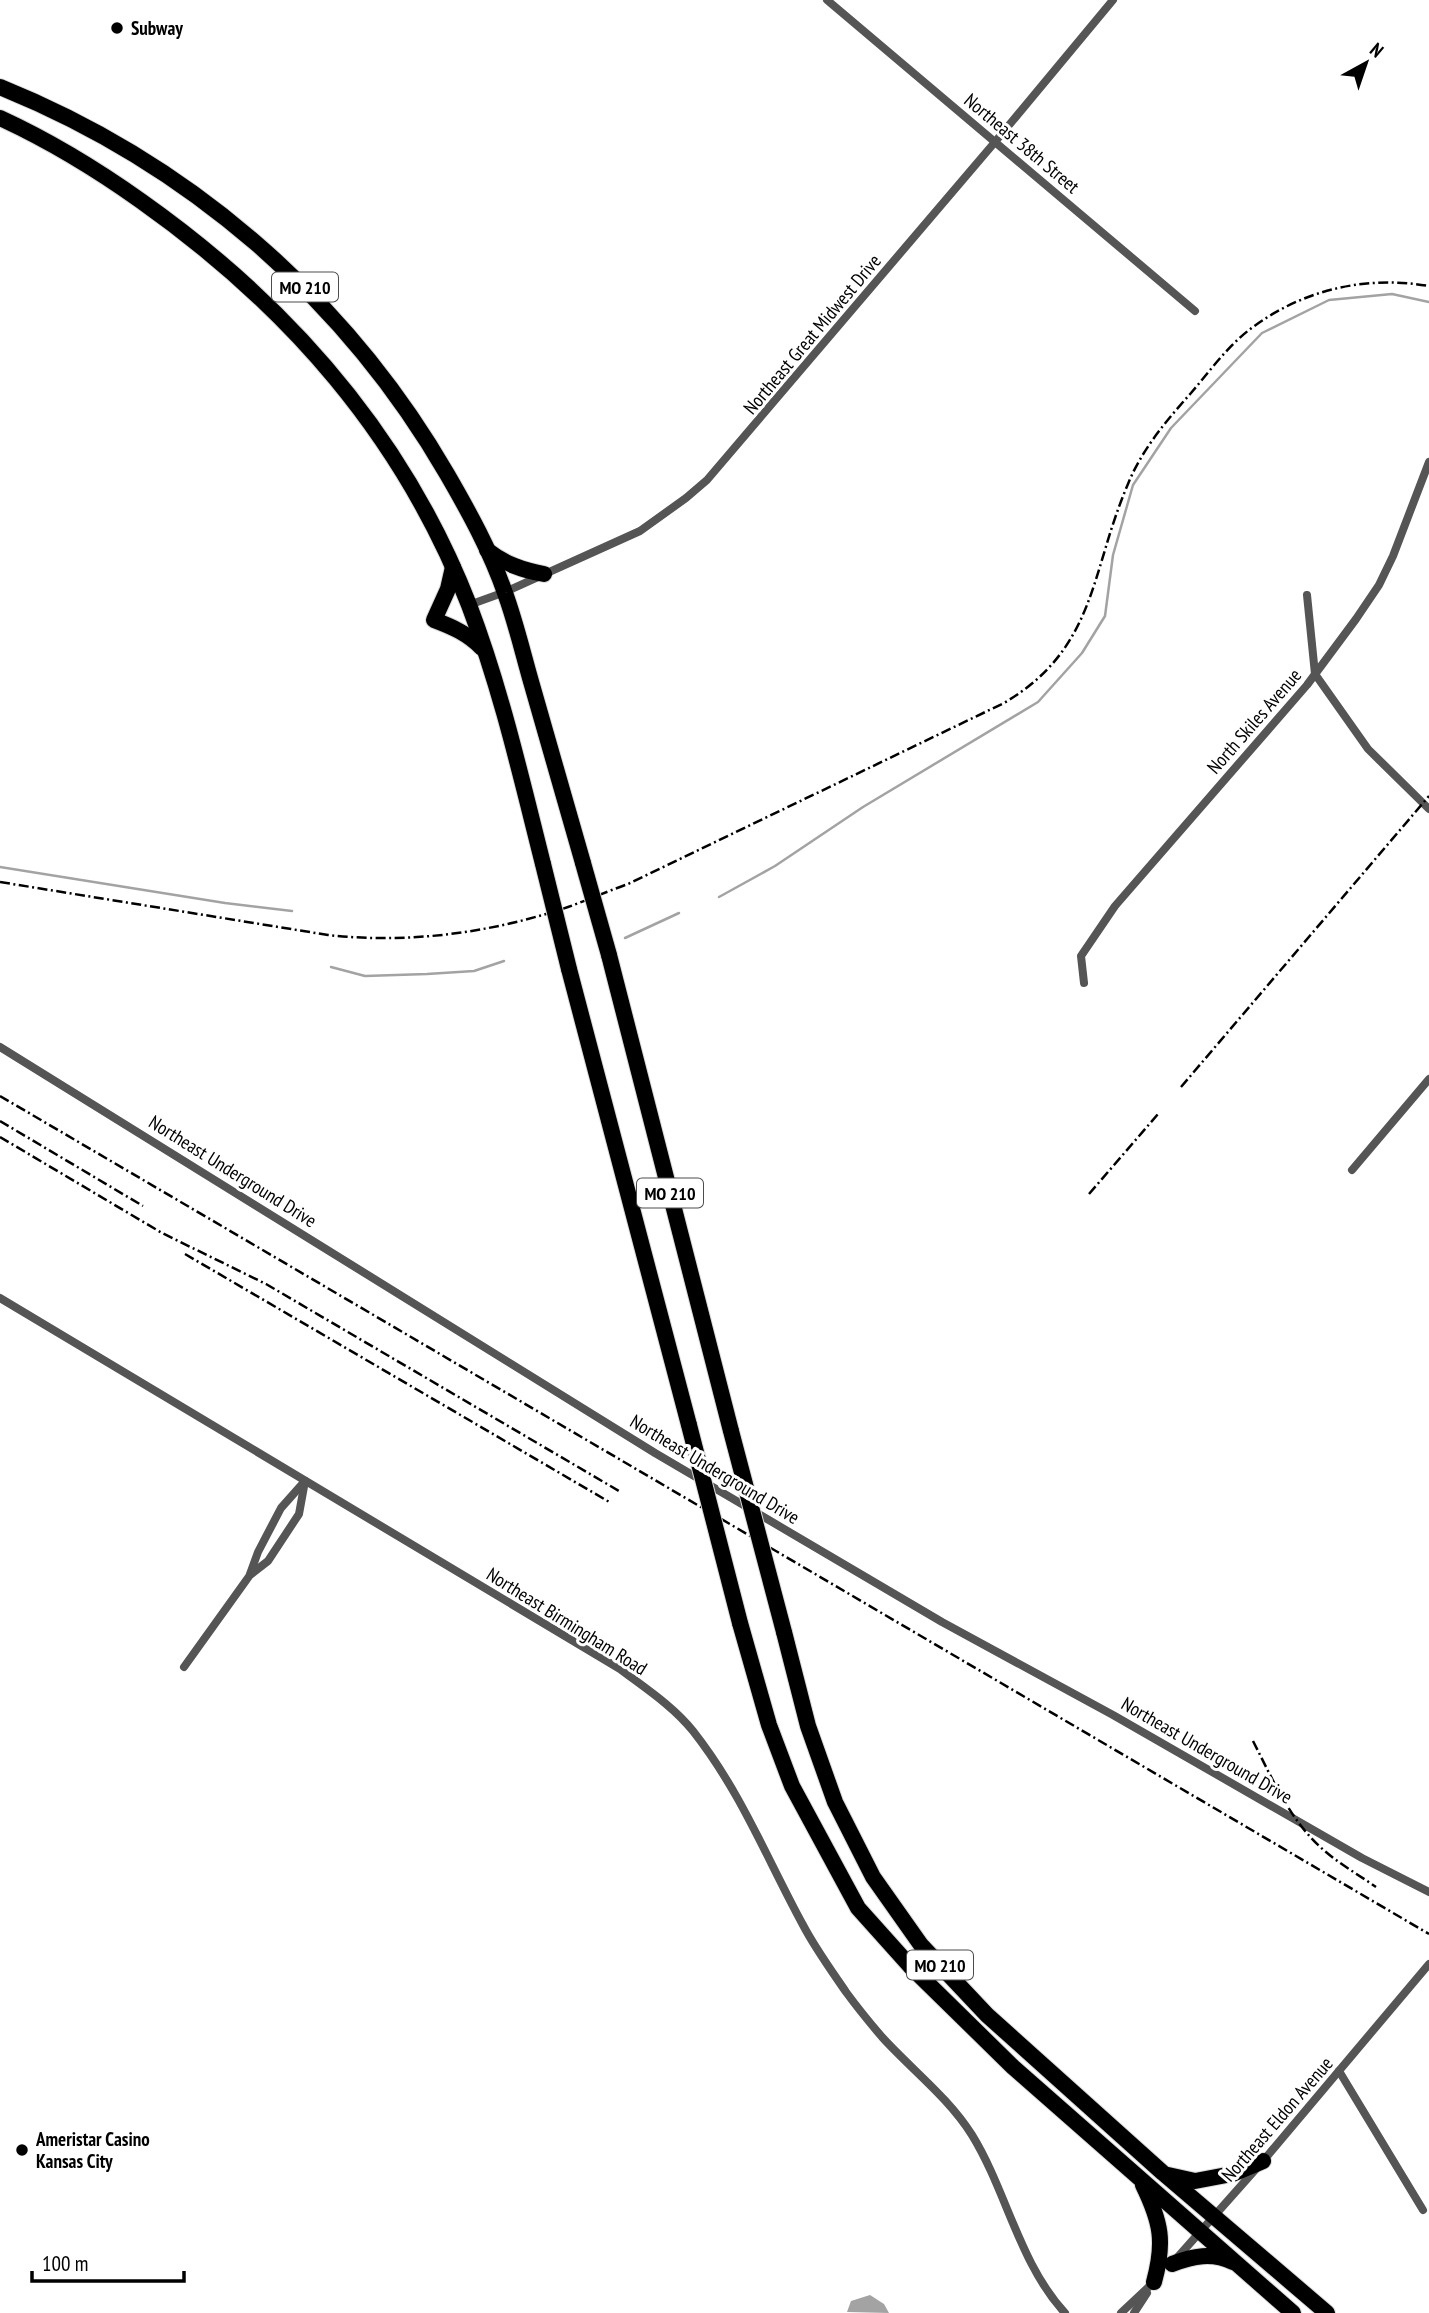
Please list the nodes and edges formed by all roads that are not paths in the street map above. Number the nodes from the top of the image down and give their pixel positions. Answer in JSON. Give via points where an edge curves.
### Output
{"nodes":[{"id":1,"x":827,"y":0,"type":"edge"},
{"id":2,"x":1113,"y":0,"type":"edge"},
{"id":3,"x":0,"y":86,"type":"edge"},
{"id":4,"x":0,"y":118,"type":"edge"},
{"id":5,"x":995,"y":142,"type":"junction"},
{"id":6,"x":1195,"y":311,"type":"dead end"},
{"id":7,"x":1429,"y":462,"type":"edge"},
{"id":8,"x":487,"y":550,"type":"junction"},
{"id":9,"x":453,"y":567,"type":"junction"},
{"id":10,"x":544,"y":575,"type":"junction"},
{"id":11,"x":505,"y":592,"type":"junction"},
{"id":12,"x":1307,"y":595,"type":"dead end"},
{"id":13,"x":469,"y":605,"type":"junction"},
{"id":14,"x":484,"y":649,"type":"junction"},
{"id":15,"x":1315,"y":674,"type":"junction"},
{"id":16,"x":1429,"y":809,"type":"edge"},
{"id":17,"x":1084,"y":983,"type":"dead end"},
{"id":18,"x":0,"y":1047,"type":"edge"},
{"id":19,"x":1429,"y":1079,"type":"edge"},
{"id":20,"x":1352,"y":1170,"type":"dead end"},
{"id":21,"x":0,"y":1298,"type":"edge"},
{"id":22,"x":305,"y":1481,"type":"junction"},
{"id":23,"x":250,"y":1575,"type":"junction"},
{"id":24,"x":184,"y":1667,"type":"dead end"},
{"id":25,"x":1429,"y":1892,"type":"edge"},
{"id":26,"x":1429,"y":1964,"type":"edge"},
{"id":27,"x":1420,"y":1974,"type":"junction"},
{"id":28,"x":1429,"y":1978,"type":"edge"},
{"id":29,"x":1339,"y":2071,"type":"junction"},
{"id":30,"x":1263,"y":2161,"type":"junction"},
{"id":31,"x":1163,"y":2174,"type":"junction"},
{"id":32,"x":1139,"y":2176,"type":"junction"},
{"id":33,"x":1423,"y":2210,"type":"dead end"},
{"id":34,"x":1213,"y":2217,"type":"junction"},
{"id":35,"x":1201,"y":2231,"type":"junction"},
{"id":36,"x":1172,"y":2264,"type":"junction"},
{"id":37,"x":1241,"y":2265,"type":"junction"},
{"id":38,"x":1154,"y":2281,"type":"junction"},
{"id":39,"x":1065,"y":2313,"type":"edge"},
{"id":40,"x":1121,"y":2313,"type":"edge"},
{"id":41,"x":1134,"y":2313,"type":"edge"},
{"id":42,"x":1293,"y":2313,"type":"edge"},
{"id":43,"x":1327,"y":2313,"type":"edge"}],
"edges":[{"from":1,"to":5,"type":"street","name":"Northeast 38th Street"},
{"from":2,"to":5,"type":"street","name":"Northeast Great Midwest Drive"},
{"from":3,"to":8,"type":"highway","number":"MO 210","via":[[65,115],[162,170],[293,275],[401,401],[460,496]]},
{"from":4,"to":9,"type":"highway","number":"MO 210","via":[[110,179],[214,255],[270,305],[333,374],[377,432],[411,484]]},
{"from":5,"to":6,"type":"street","name":"Northeast 38th Street"},
{"from":5,"to":10,"type":"street","name":"Northeast Great Midwest Drive","via":[[706,480],[640,531]]},
{"from":7,"to":15,"type":"street","name":"North Skiles Avenue","via":[[1380,585]]},
{"from":8,"to":10,"type":"highway","via":[[521,570]]},
{"from":8,"to":11,"type":"highway","number":"MO 210"},
{"from":9,"to":13,"type":"highway","number":"MO 210"},
{"from":9,"to":14,"type":"highway","via":[[446,597],[434,620],[473,638]]},
{"from":10,"to":11,"type":"street","name":"Northeast Great Midwest Drive"},
{"from":11,"to":13,"type":"street","name":"Northeast Great Midwest Drive"},
{"from":11,"to":31,"type":"highway","number":"MO 210","bridge":true,"via":[[609,955],[808,1726],[835,1802],[873,1877],[921,1945],[988,2015]]},
{"from":12,"to":15,"type":"street"},
{"from":13,"to":14,"type":"highway","number":"MO 210"},
{"from":14,"to":32,"type":"highway","number":"MO 210","bridge":true,"via":[[740,1623],[792,1786],[858,1908],[1013,2067]]},
{"from":15,"to":16,"type":"street","via":[[1368,749]]},
{"from":15,"to":17,"type":"street","name":"North Skiles Avenue","via":[[1115,906],[1081,956]]},
{"from":18,"to":25,"type":"street","name":"Northeast Underground Drive","via":[[680,1467],[942,1622]]},
{"from":19,"to":20,"type":"street"},
{"from":21,"to":22,"type":"street","name":"Northeast Birmingham Road"},
{"from":22,"to":23,"type":"street","via":[[281,1508]]},
{"from":22,"to":23,"type":"street","via":[[299,1514],[268,1561]]},
{"from":22,"to":39,"type":"street","name":"Northeast Birmingham Road","via":[[620,1669],[691,1729],[742,1802],[804,1926],[847,1994],[970,2132],[990,2166],[1028,2259]]},
{"from":23,"to":24,"type":"street"},
{"from":26,"to":27,"type":"street","name":"Northeast Eldon Avenue"},
{"from":27,"to":28,"type":"street"},
{"from":27,"to":29,"type":"street","name":"Northeast Eldon Avenue"},
{"from":29,"to":30,"type":"street","name":"Northeast Eldon Avenue"},
{"from":29,"to":33,"type":"street"},
{"from":30,"to":31,"type":"highway","via":[[1232,2174],[1195,2181]]},
{"from":30,"to":34,"type":"street","name":"Northeast Eldon Avenue"},
{"from":31,"to":34,"type":"highway","number":"MO 210"},
{"from":32,"to":35,"type":"highway","number":"MO 210"},
{"from":32,"to":38,"type":"highway","via":[[1156,2212],[1161,2248]]},
{"from":34,"to":35,"type":"street","name":"Northeast Eldon Avenue"},
{"from":34,"to":43,"type":"highway","number":"MO 210"},
{"from":35,"to":36,"type":"street","name":"Northeast Eldon Avenue"},
{"from":35,"to":37,"type":"highway","number":"MO 210"},
{"from":36,"to":37,"type":"highway","via":[[1213,2256]]},
{"from":36,"to":38,"type":"street","name":"Northeast Eldon Avenue"},
{"from":37,"to":42,"type":"highway","number":"MO 210"},
{"from":38,"to":40,"type":"street","name":"Northeast Eldon Avenue"},
{"from":38,"to":41,"type":"street","name":"Northeast Eldon Avenue"}]}
